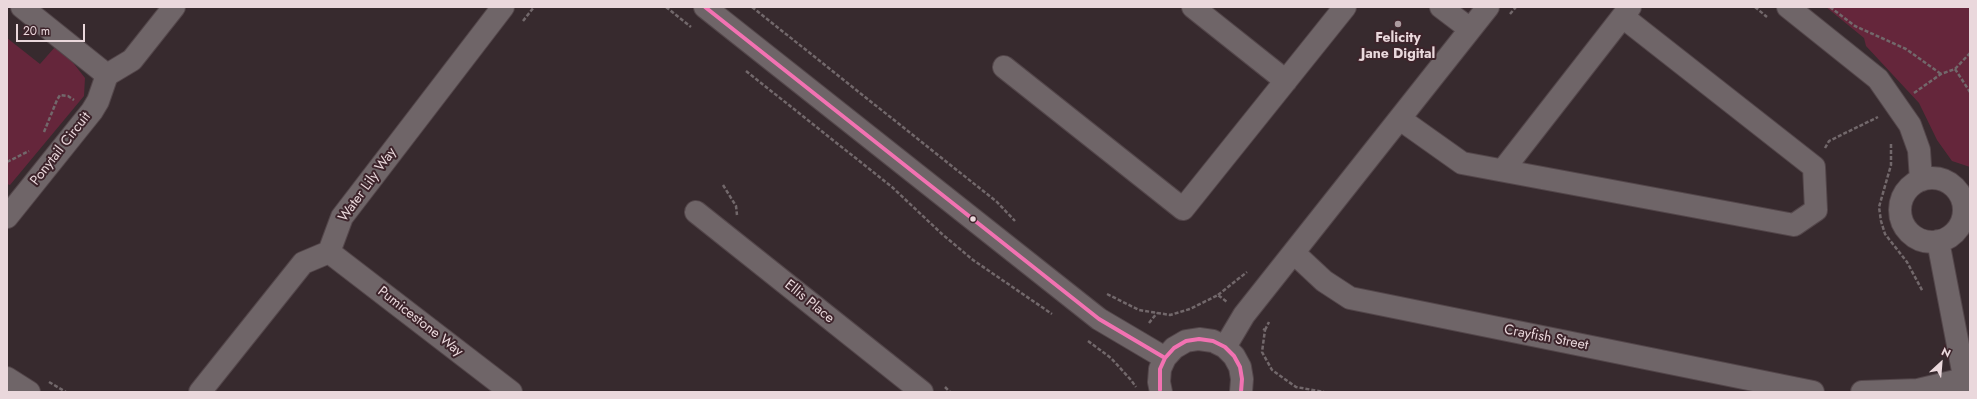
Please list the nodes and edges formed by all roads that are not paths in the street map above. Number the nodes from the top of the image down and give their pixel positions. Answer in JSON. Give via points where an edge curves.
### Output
{"nodes":[{"id":1,"x":22,"y":7,"type":"edge"},
{"id":2,"x":174,"y":7,"type":"edge"},
{"id":3,"x":503,"y":7,"type":"edge"},
{"id":4,"x":705,"y":7,"type":"edge"},
{"id":5,"x":714,"y":7,"type":"edge"},
{"id":6,"x":1193,"y":7,"type":"edge"},
{"id":7,"x":1345,"y":7,"type":"edge"},
{"id":8,"x":1441,"y":7,"type":"edge"},
{"id":9,"x":1488,"y":7,"type":"edge"},
{"id":10,"x":1626,"y":12,"type":"edge"},
{"id":11,"x":1781,"y":14,"type":"edge"},
{"id":12,"x":1470,"y":29,"type":"junction"},
{"id":13,"x":737,"y":32,"type":"junction"},
{"id":14,"x":1004,"y":67,"type":"dead end"},
{"id":15,"x":107,"y":76,"type":"junction"},
{"id":16,"x":1286,"y":81,"type":"junction"},
{"id":17,"x":1400,"y":119,"type":"junction"},
{"id":18,"x":1503,"y":170,"type":"junction"},
{"id":19,"x":1922,"y":180,"type":"junction"},
{"id":20,"x":1966,"y":204,"type":"edge"},
{"id":21,"x":696,"y":212,"type":"dead end"},
{"id":22,"x":7,"y":217,"type":"edge"},
{"id":23,"x":1938,"y":241,"type":"junction"},
{"id":24,"x":329,"y":252,"type":"junction"},
{"id":25,"x":1294,"y":253,"type":"junction"},
{"id":26,"x":1225,"y":347,"type":"junction"},
{"id":27,"x":1165,"y":358,"type":"junction"},
{"id":28,"x":7,"y":378,"type":"edge"},
{"id":29,"x":1966,"y":385,"type":"edge"},
{"id":30,"x":29,"y":392,"type":"edge"},
{"id":31,"x":200,"y":392,"type":"edge"},
{"id":32,"x":511,"y":392,"type":"edge"},
{"id":33,"x":922,"y":392,"type":"edge"},
{"id":34,"x":1161,"y":392,"type":"edge"},
{"id":35,"x":1241,"y":392,"type":"edge"},
{"id":36,"x":1813,"y":392,"type":"edge"},
{"id":37,"x":1862,"y":392,"type":"edge"}],
"edges":[{"from":1,"to":15,"type":"street"},
{"from":2,"to":15,"type":"street","via":[[132,60]]},
{"from":3,"to":24,"type":"street","name":"Water Lily Way","via":[[342,217]]},
{"from":4,"to":13,"type":"street"},
{"from":5,"to":13,"type":"street"},
{"from":6,"to":16,"type":"street"},
{"from":7,"to":16,"type":"street"},
{"from":8,"to":12,"type":"street"},
{"from":9,"to":12,"type":"street"},
{"from":10,"to":18,"type":"street"},
{"from":10,"to":18,"type":"street","via":[[1814,167],[1816,210],[1794,225]]},
{"from":11,"to":19,"type":"street","via":[[1878,79],[1910,125],[1919,150]]},
{"from":12,"to":17,"type":"street"},
{"from":13,"to":27,"type":"street","via":[[1098,319]]},
{"from":14,"to":16,"type":"street","via":[[1183,209]]},
{"from":15,"to":22,"type":"street","name":"Ponytail Circuit","via":[[92,110]]},
{"from":17,"to":18,"type":"street","via":[[1462,163]]},
{"from":17,"to":25,"type":"street"},
{"from":19,"to":20,"type":"street","via":[[1931,178],[1948,182]]},
{"from":19,"to":23,"type":"street","via":[[1912,184],[1900,202],[1902,223],[1908,232],[1917,238]]},
{"from":20,"to":23,"type":"street","via":[[1958,228],[1948,238]]},
{"from":21,"to":33,"type":"street","name":"Ellis Place"},
{"from":23,"to":29,"type":"street"},
{"from":24,"to":31,"type":"street","via":[[303,263]]},
{"from":24,"to":32,"type":"street","name":"Pumicestone Way"},
{"from":25,"to":26,"type":"street","via":[[1244,315]]},
{"from":25,"to":36,"type":"street","name":"Crayfish Street","via":[[1324,281],[1350,298]]},
{"from":26,"to":27,"type":"street","via":[[1213,341],[1186,341],[1174,348]]},
{"from":26,"to":35,"type":"street","via":[[1240,367]]},
{"from":27,"to":34,"type":"street","via":[[1159,376]]},
{"from":28,"to":30,"type":"street"},
{"from":29,"to":37,"type":"street"}]}
